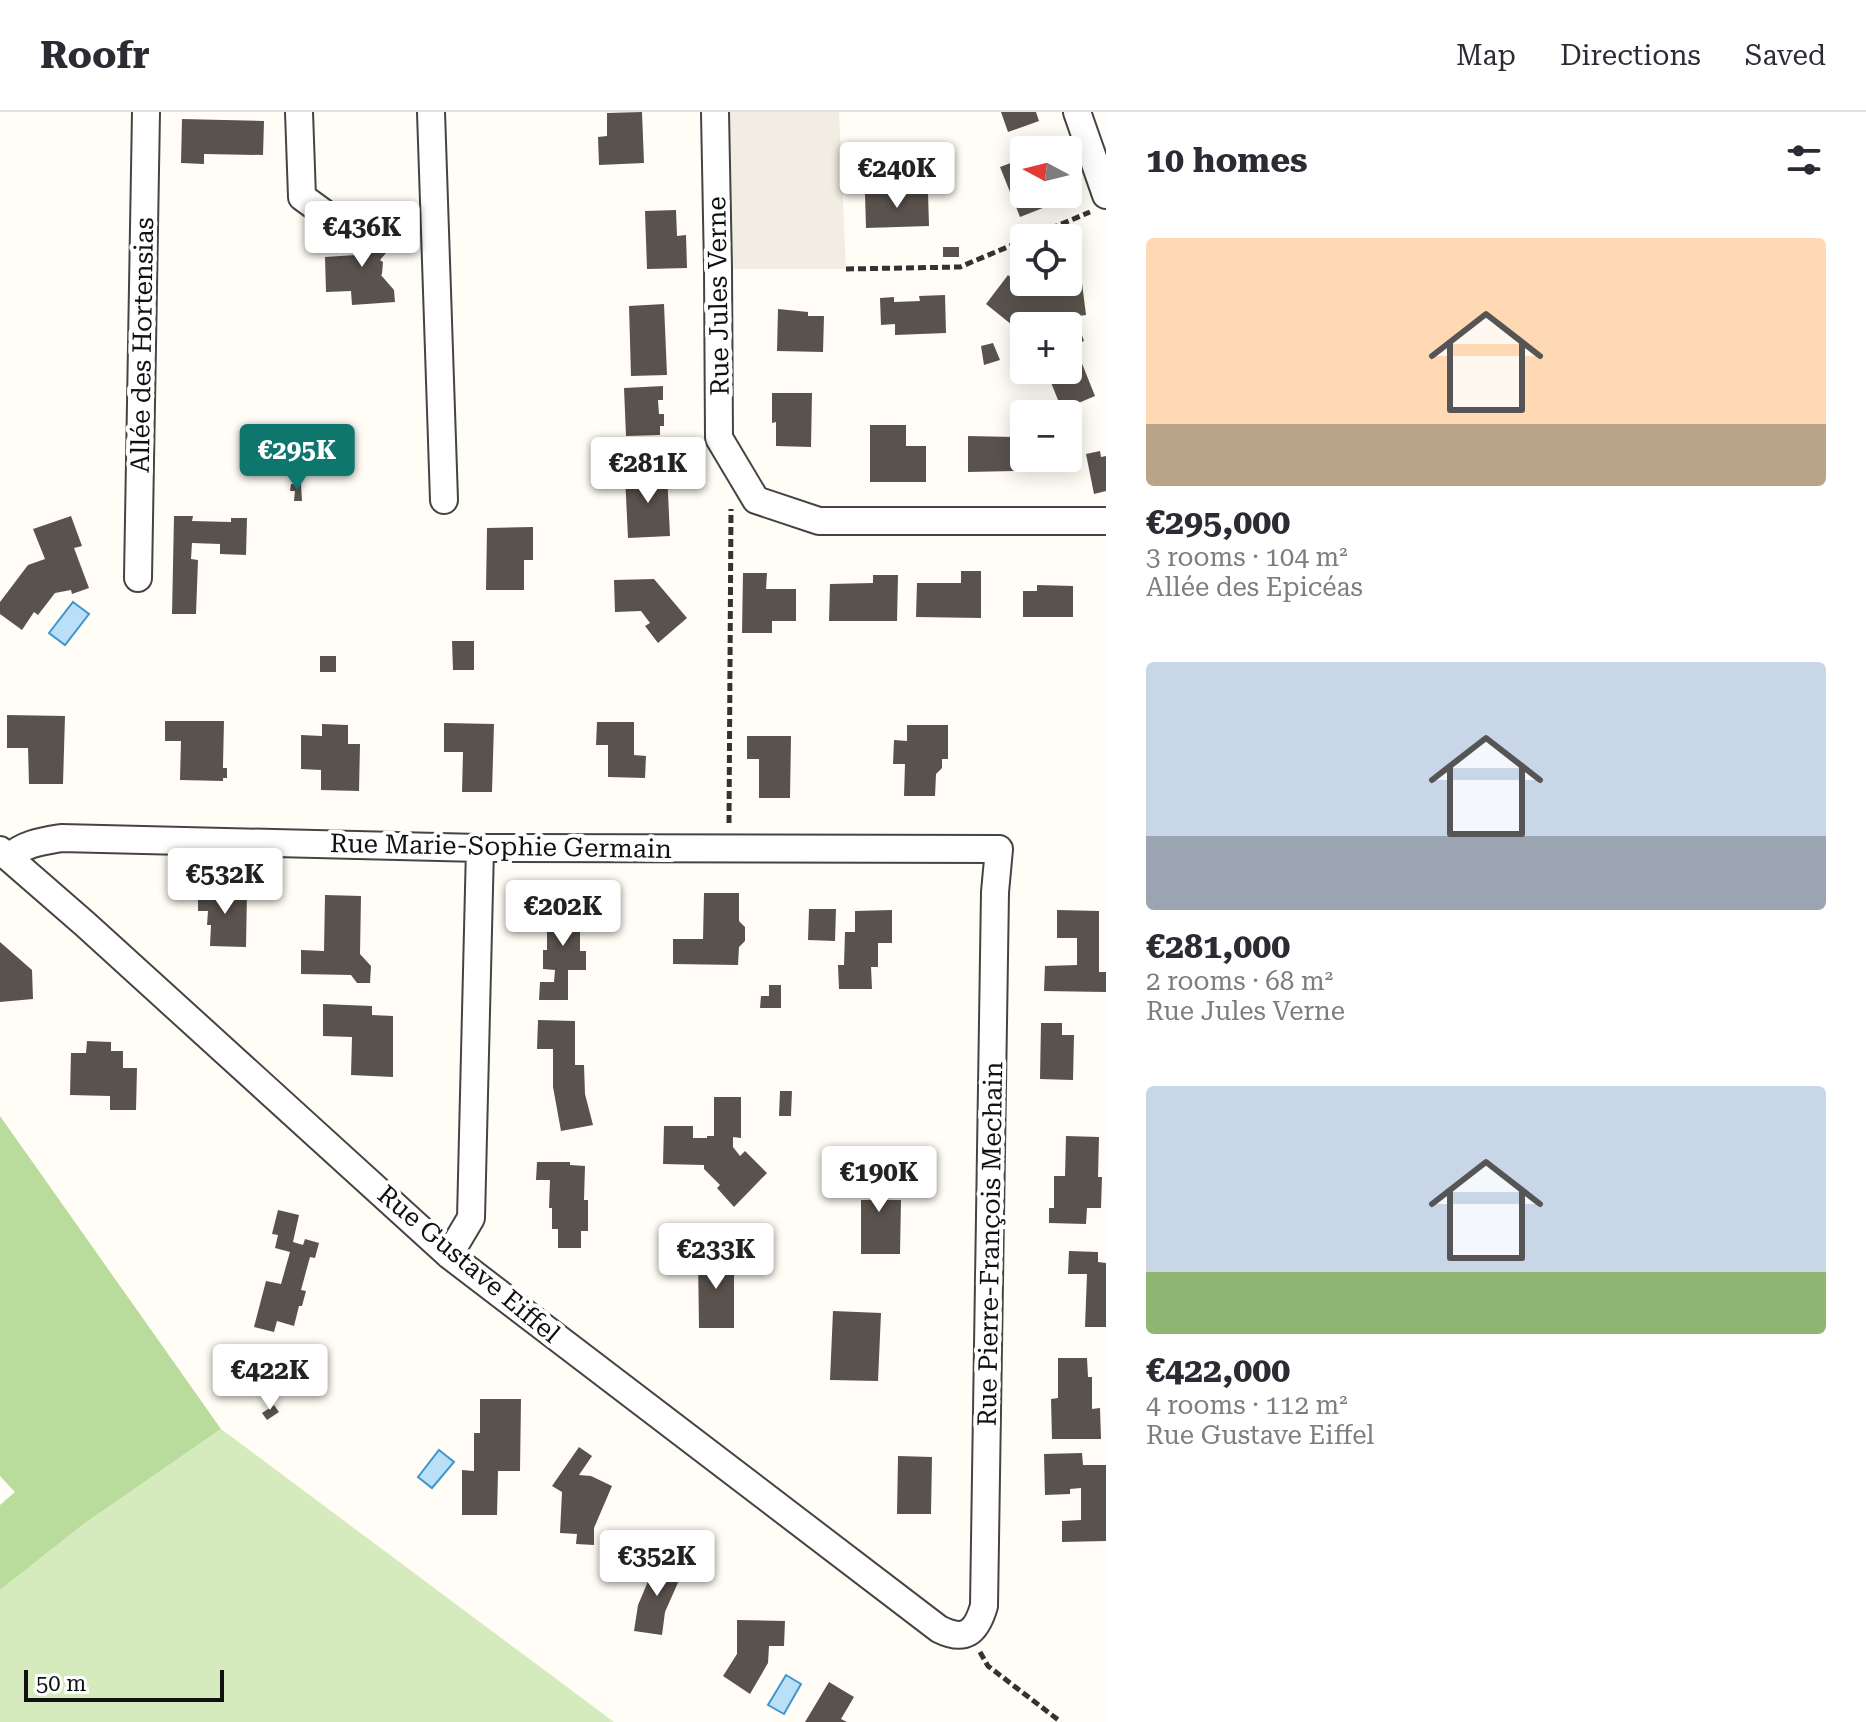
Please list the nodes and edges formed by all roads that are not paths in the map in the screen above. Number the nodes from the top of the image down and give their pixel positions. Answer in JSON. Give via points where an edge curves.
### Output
{"nodes":[{"id":1,"x":146,"y":112,"type":"edge"},
{"id":2,"x":299,"y":112,"type":"edge"},
{"id":3,"x":431,"y":112,"type":"edge"},
{"id":4,"x":715,"y":112,"type":"edge"},
{"id":5,"x":1077,"y":112,"type":"edge"},
{"id":6,"x":1100,"y":203,"type":"edge"},
{"id":7,"x":324,"y":213,"type":"dead end"},
{"id":8,"x":444,"y":500,"type":"dead end"},
{"id":9,"x":1106,"y":521,"type":"edge"},
{"id":10,"x":138,"y":578,"type":"dead end"},
{"id":11,"x":480,"y":848,"type":"junction"},
{"id":12,"x":999,"y":849,"type":"joint"},
{"id":13,"x":5,"y":854,"type":"edge"},
{"id":14,"x":449,"y":1255,"type":"junction"},
{"id":15,"x":968,"y":1634,"type":"joint"}],
"edges":[{"from":1,"to":10,"type":"street","name":"Allée des Hortensias"},
{"from":2,"to":7,"type":"street","via":[[302,197]]},
{"from":3,"to":8,"type":"street"},
{"from":4,"to":9,"type":"street","name":"Rue Jules Verne","via":[[719,438],[756,500],[819,521]]},
{"from":5,"to":6,"type":"street"},
{"from":11,"to":12,"type":"street","name":"Rue Marie-Sophie Germain"},
{"from":11,"to":13,"type":"street","name":"Rue Marie-Sophie Germain","via":[[61,838]]},
{"from":11,"to":14,"type":"street","via":[[471,1218]]},
{"from":12,"to":15,"type":"street","name":"Rue Pierre-François Mechain","via":[[984,1606]]},
{"from":13,"to":14,"type":"street","name":"Rue Gustave Eiffel"},
{"from":14,"to":15,"type":"street","name":"Rue Gustave Eiffel","via":[[922,1617],[949,1634]]}]}
